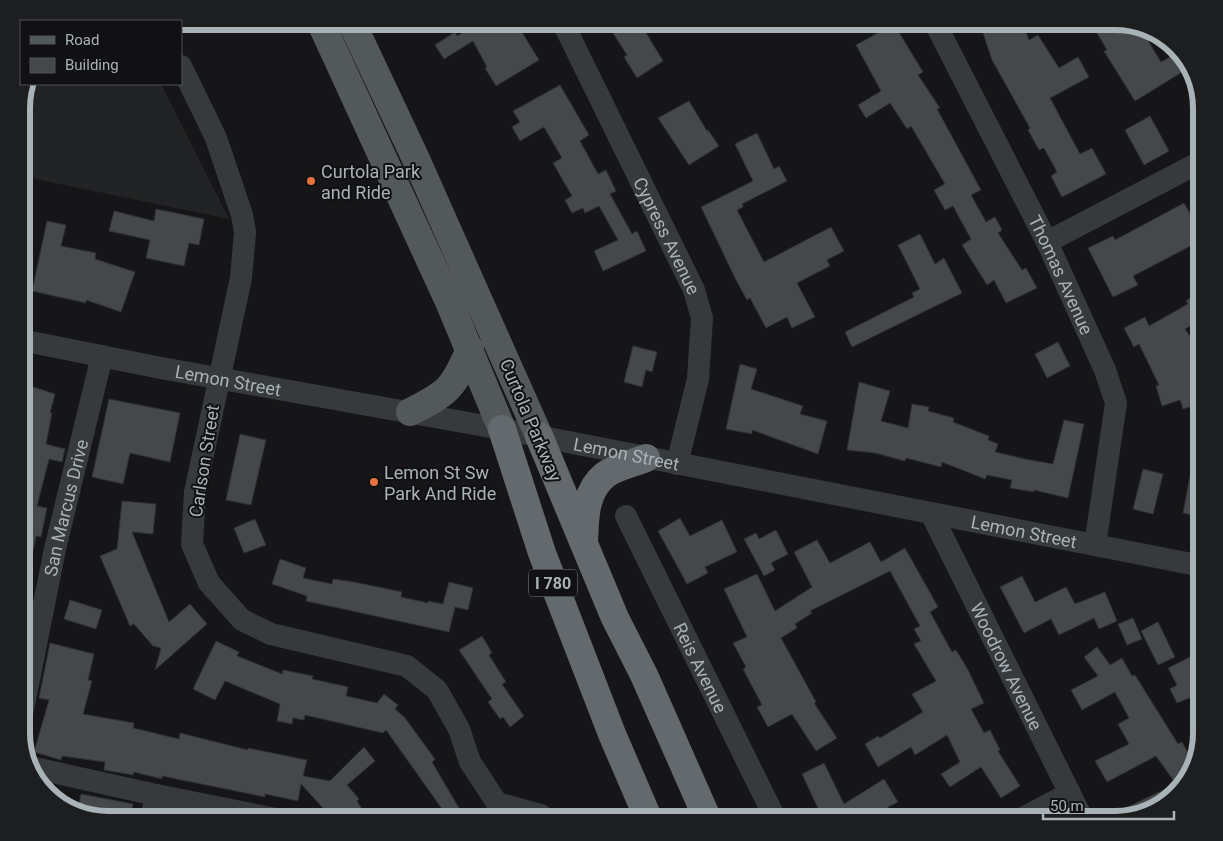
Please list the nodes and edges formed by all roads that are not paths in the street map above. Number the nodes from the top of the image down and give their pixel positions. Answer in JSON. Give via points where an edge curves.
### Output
{"nodes":[{"id":1,"x":324,"y":30,"type":"edge"},
{"id":2,"x":355,"y":30,"type":"edge"},
{"id":3,"x":566,"y":30,"type":"edge"},
{"id":4,"x":939,"y":30,"type":"edge"},
{"id":5,"x":182,"y":68,"type":"edge"},
{"id":6,"x":1193,"y":166,"type":"edge"},
{"id":7,"x":1047,"y":242,"type":"junction"},
{"id":8,"x":30,"y":342,"type":"edge"},
{"id":9,"x":470,"y":349,"type":"junction"},
{"id":10,"x":102,"y":356,"type":"junction"},
{"id":11,"x":218,"y":378,"type":"junction"},
{"id":12,"x":410,"y":412,"type":"junction"},
{"id":13,"x":502,"y":429,"type":"junction"},
{"id":14,"x":539,"y":436,"type":"junction"},
{"id":15,"x":646,"y":458,"type":"junction"},
{"id":16,"x":677,"y":464,"type":"junction"},
{"id":17,"x":931,"y":513,"type":"junction"},
{"id":18,"x":626,"y":516,"type":"dead end"},
{"id":19,"x":584,"y":545,"type":"junction"},
{"id":20,"x":1096,"y":546,"type":"junction"},
{"id":21,"x":1193,"y":564,"type":"edge"},
{"id":22,"x":30,"y":675,"type":"edge"},
{"id":23,"x":612,"y":734,"type":"junction"},
{"id":24,"x":675,"y":746,"type":"junction"},
{"id":25,"x":39,"y":769,"type":"edge"},
{"id":26,"x":1070,"y":793,"type":"junction"},
{"id":27,"x":156,"y":795,"type":"junction"},
{"id":28,"x":153,"y":811,"type":"edge"},
{"id":29,"x":237,"y":811,"type":"edge"},
{"id":30,"x":526,"y":811,"type":"edge"},
{"id":31,"x":627,"y":811,"type":"edge"},
{"id":32,"x":645,"y":811,"type":"edge"},
{"id":33,"x":704,"y":811,"type":"edge"},
{"id":34,"x":722,"y":811,"type":"edge"},
{"id":35,"x":772,"y":811,"type":"edge"},
{"id":36,"x":1036,"y":811,"type":"edge"},
{"id":37,"x":1079,"y":811,"type":"edge"}],
"edges":[{"from":1,"to":9,"type":"main road","name":"Curtola Parkway"},
{"from":2,"to":14,"type":"main road","name":"Curtola Parkway"},
{"from":3,"to":16,"type":"street","name":"Cypress Avenue","via":[[694,290],[702,318],[698,379]]},
{"from":4,"to":7,"type":"street","name":"Thomas Avenue"},
{"from":5,"to":11,"type":"street","name":"Carlson Street","via":[[208,119],[242,215],[245,249],[241,278]]},
{"from":6,"to":7,"type":"street"},
{"from":7,"to":20,"type":"street","name":"Thomas Avenue","via":[[1105,370],[1116,403]]},
{"from":8,"to":10,"type":"street","name":"Lemon Street"},
{"from":9,"to":12,"type":"main road","via":[[457,380],[441,397]]},
{"from":9,"to":13,"type":"main road","name":"Curtola Parkway"},
{"from":10,"to":11,"type":"street","name":"Lemon Street"},
{"from":10,"to":22,"type":"street","name":"San Marcus Drive"},
{"from":11,"to":12,"type":"street","name":"Lemon Street"},
{"from":11,"to":30,"type":"street","name":"Carlson Street","via":[[195,492],[192,544],[209,583],[242,620],[270,634],[407,666],[437,690],[459,729],[470,762],[497,803]]},
{"from":12,"to":13,"type":"street","name":"Lemon Street"},
{"from":13,"to":14,"type":"street","name":"Lemon Street"},
{"from":13,"to":23,"type":"highway","name":"Curtola Parkway","number":"I 780","via":[[542,553]]},
{"from":14,"to":15,"type":"street","name":"Lemon Street"},
{"from":14,"to":19,"type":"highway","name":"Curtola Parkway","number":"I 780"},
{"from":15,"to":16,"type":"street","name":"Lemon Street"},
{"from":15,"to":19,"type":"highway","via":[[606,474],[590,493]]},
{"from":16,"to":17,"type":"street","name":"Lemon Street"},
{"from":17,"to":20,"type":"street","name":"Lemon Street"},
{"from":17,"to":26,"type":"street","name":"Woodrow Avenue"},
{"from":18,"to":35,"type":"street","name":"Reis Avenue"},
{"from":19,"to":24,"type":"highway","name":"Curtola Parkway","number":"I 780"},
{"from":20,"to":21,"type":"street","name":"Lemon Street"},
{"from":23,"to":31,"type":"highway","via":[[618,787]]},
{"from":23,"to":32,"type":"highway","name":"Curtola Parkway","number":"I 780"},
{"from":24,"to":33,"type":"highway","name":"Curtola Parkway","number":"I 780"},
{"from":24,"to":34,"type":"highway"},
{"from":25,"to":27,"type":"street"},
{"from":26,"to":36,"type":"street"},
{"from":26,"to":37,"type":"street","name":"Woodrow Avenue"},
{"from":27,"to":28,"type":"street"},
{"from":27,"to":29,"type":"street"}]}
